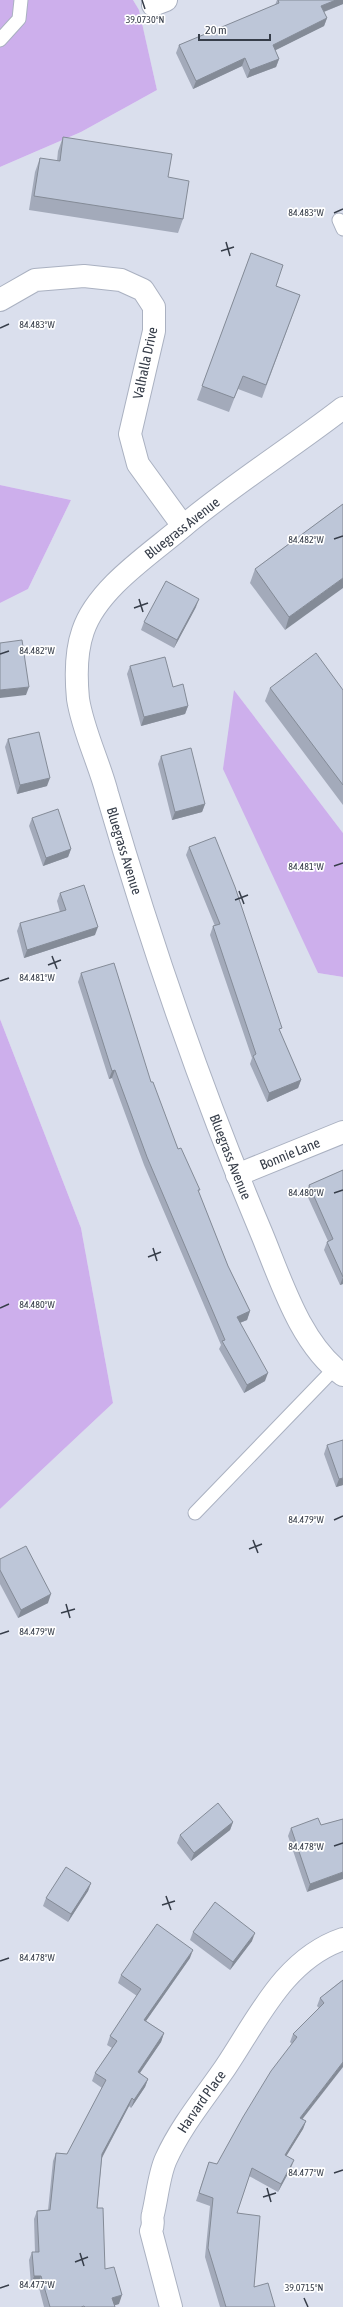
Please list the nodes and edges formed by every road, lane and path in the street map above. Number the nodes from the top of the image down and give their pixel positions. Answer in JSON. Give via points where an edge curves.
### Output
{"nodes":[{"id":1,"x":21,"y":0,"type":"edge"},
{"id":2,"x":0,"y":40,"type":"edge"},
{"id":3,"x":0,"y":300,"type":"edge"},
{"id":4,"x":343,"y":408,"type":"edge"},
{"id":5,"x":183,"y":526,"type":"junction"},
{"id":6,"x":343,"y":1132,"type":"edge"},
{"id":7,"x":237,"y":1175,"type":"junction"},
{"id":8,"x":339,"y":1372,"type":"edge"},
{"id":9,"x":195,"y":1514,"type":"dead end"},
{"id":10,"x":343,"y":1939,"type":"edge"},
{"id":11,"x":171,"y":2307,"type":"edge"}],
"edges":[{"from":1,"to":2,"type":"lane","via":[[19,19]]},
{"from":3,"to":5,"type":"street","name":"Valhalla Drive","via":[[35,280],[84,276],[121,280],[143,290],[154,307],[154,331],[130,434],[138,464]]},
{"from":4,"to":5,"type":"street","name":"Bluegrass Avenue"},
{"from":5,"to":7,"type":"street","name":"Bluegrass Avenue","via":[[121,577],[89,618],[78,651],[78,699],[152,935],[213,1116]]},
{"from":6,"to":7,"type":"street","name":"Bonnie Lane"},
{"from":7,"to":8,"type":"street","name":"Bluegrass Avenue","via":[[288,1297],[313,1346]]},
{"from":8,"to":9,"type":"lane"},
{"from":10,"to":11,"type":"street","name":"Harvard Place","via":[[313,1954],[295,1968],[276,1989],[166,2159],[156,2193],[151,2231]]}]}
